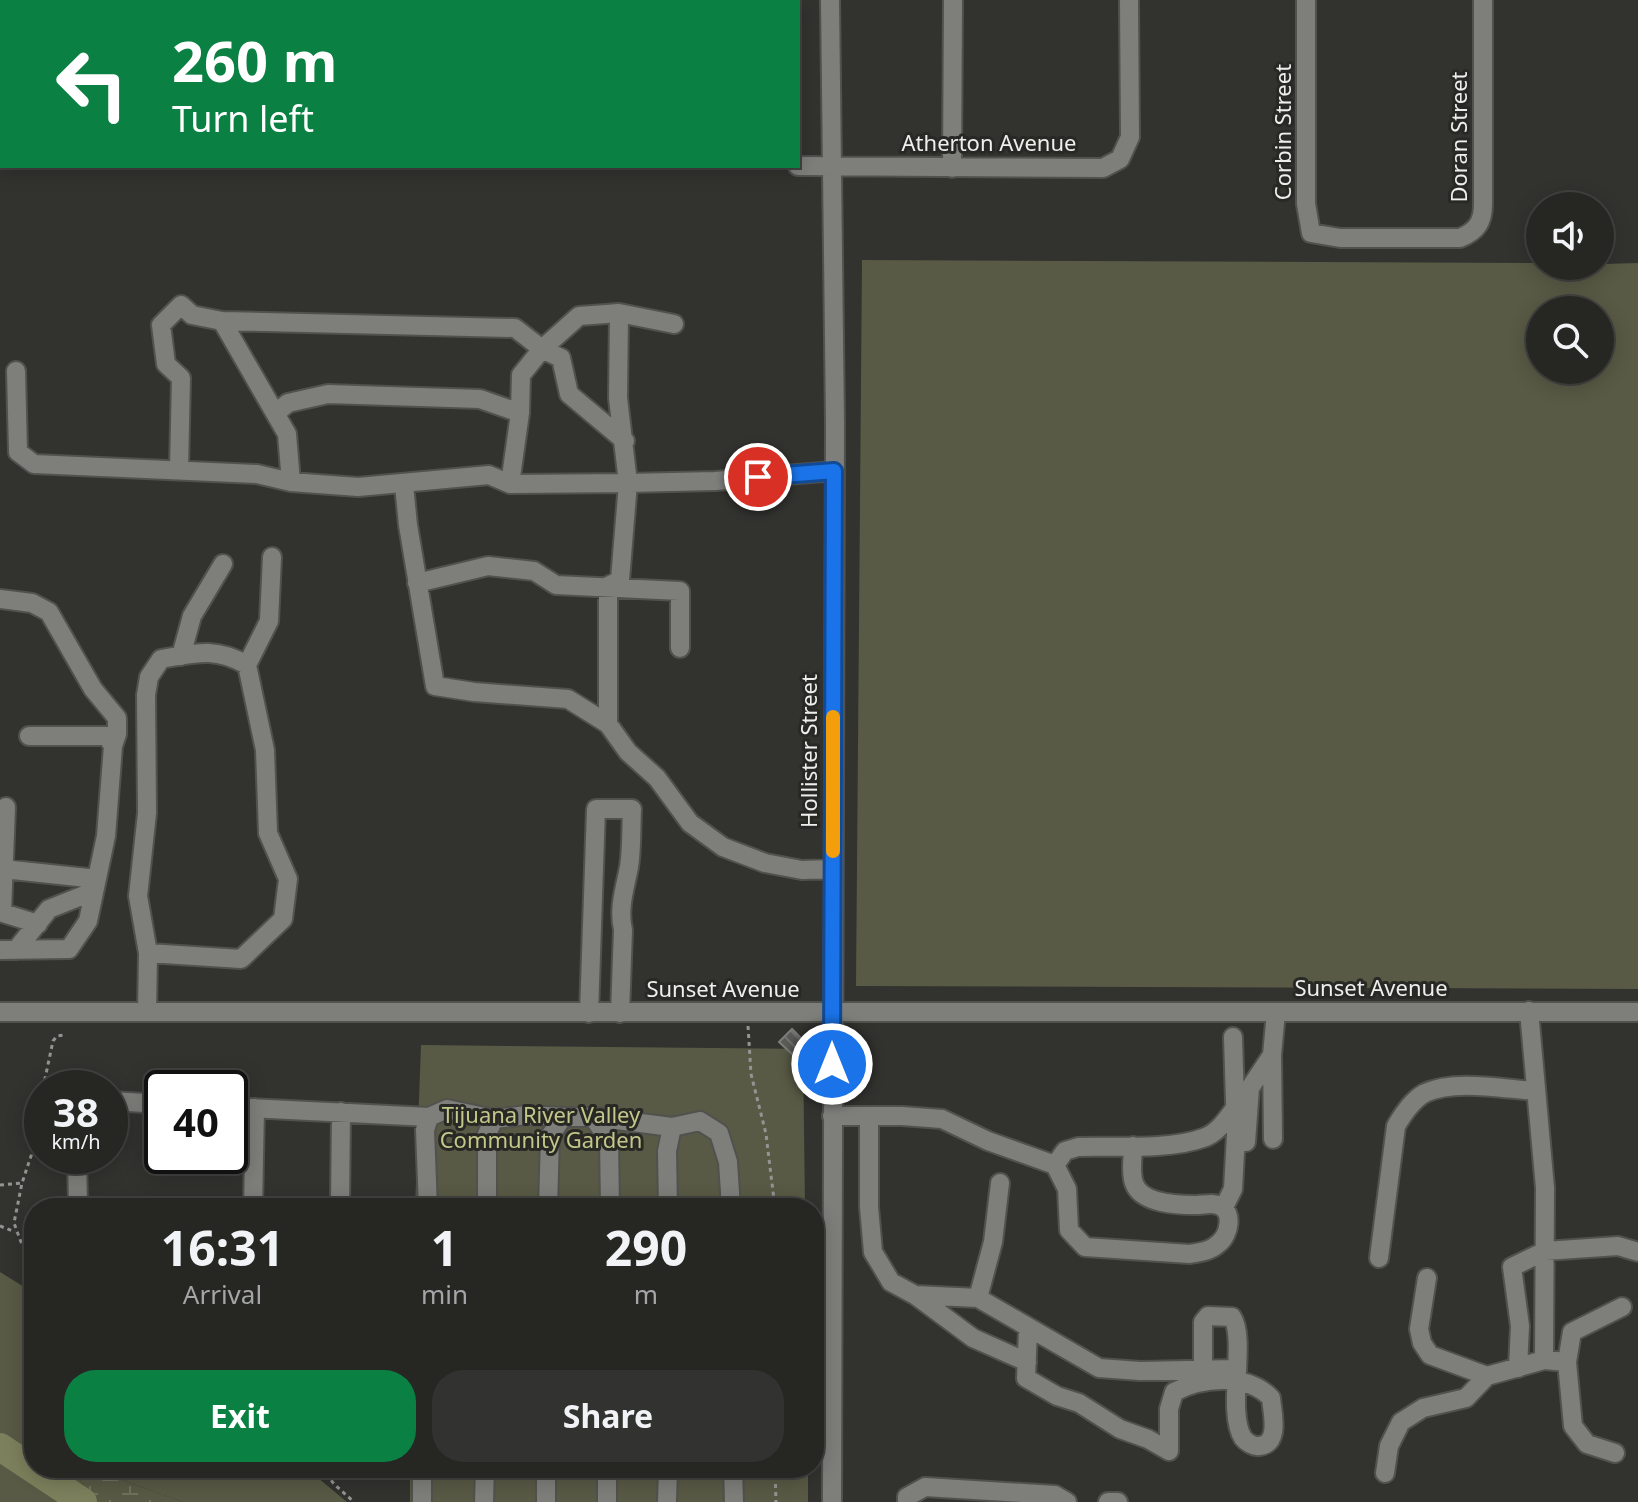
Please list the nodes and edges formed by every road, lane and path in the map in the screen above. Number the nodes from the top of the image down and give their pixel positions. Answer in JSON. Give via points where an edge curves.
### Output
{"nodes":[{"id":1,"x":830,"y":0,"type":"edge"},
{"id":2,"x":953,"y":0,"type":"edge"},
{"id":3,"x":1129,"y":0,"type":"edge"},
{"id":4,"x":1306,"y":0,"type":"edge"},
{"id":5,"x":1483,"y":0,"type":"edge"},
{"id":6,"x":800,"y":166,"type":"edge"},
{"id":7,"x":831,"y":166,"type":"junction"},
{"id":8,"x":952,"y":168,"type":"junction"},
{"id":9,"x":1340,"y":238,"type":"joint"},
{"id":10,"x":619,"y":313,"type":"junction"},
{"id":11,"x":222,"y":321,"type":"junction"},
{"id":12,"x":674,"y":324,"type":"dead end"},
{"id":13,"x":542,"y":349,"type":"junction"},
{"id":14,"x":16,"y":371,"type":"dead end"},
{"id":15,"x":276,"y":413,"type":"junction"},
{"id":16,"x":520,"y":413,"type":"junction"},
{"id":17,"x":0,"y":418,"type":"edge"},
{"id":18,"x":17,"y":428,"type":"junction"},
{"id":19,"x":625,"y":441,"type":"junction"},
{"id":20,"x":179,"y":469,"type":"junction"},
{"id":21,"x":834,"y":471,"type":"junction"},
{"id":22,"x":291,"y":482,"type":"junction"},
{"id":23,"x":628,"y":483,"type":"junction"},
{"id":24,"x":510,"y":484,"type":"junction"},
{"id":25,"x":404,"y":485,"type":"junction"},
{"id":26,"x":272,"y":557,"type":"dead end"},
{"id":27,"x":223,"y":564,"type":"dead end"},
{"id":28,"x":417,"y":583,"type":"junction"},
{"id":29,"x":608,"y":586,"type":"junction"},
{"id":30,"x":0,"y":599,"type":"edge"},
{"id":31,"x":680,"y":648,"type":"dead end"},
{"id":32,"x":181,"y":656,"type":"junction"},
{"id":33,"x":247,"y":665,"type":"junction"},
{"id":34,"x":608,"y":724,"type":"junction"},
{"id":35,"x":29,"y":736,"type":"dead end"},
{"id":36,"x":113,"y":746,"type":"junction"},
{"id":37,"x":6,"y":807,"type":"dead end"},
{"id":38,"x":3,"y":869,"type":"junction"},
{"id":39,"x":832,"y":869,"type":"junction"},
{"id":40,"x":95,"y":885,"type":"junction"},
{"id":41,"x":1,"y":912,"type":"edge"},
{"id":42,"x":38,"y":924,"type":"junction"},
{"id":43,"x":8,"y":950,"type":"edge"},
{"id":44,"x":148,"y":953,"type":"junction"},
{"id":45,"x":1529,"y":1011,"type":"junction"},
{"id":46,"x":0,"y":1012,"type":"edge"},
{"id":47,"x":147,"y":1012,"type":"junction"},
{"id":48,"x":1276,"y":1012,"type":"junction"},
{"id":49,"x":1638,"y":1012,"type":"edge"},
{"id":50,"x":589,"y":1013,"type":"junction"},
{"id":51,"x":620,"y":1013,"type":"junction"},
{"id":52,"x":748,"y":1013,"type":"junction"},
{"id":53,"x":832,"y":1013,"type":"junction"},
{"id":54,"x":64,"y":1035,"type":"dead end"},
{"id":55,"x":1233,"y":1037,"type":"dead end"},
{"id":56,"x":1272,"y":1055,"type":"junction"},
{"id":57,"x":47,"y":1070,"type":"edge"},
{"id":58,"x":1536,"y":1091,"type":"junction"},
{"id":59,"x":248,"y":1108,"type":"edge"},
{"id":60,"x":255,"y":1108,"type":"junction"},
{"id":61,"x":1235,"y":1108,"type":"junction"},
{"id":62,"x":341,"y":1112,"type":"junction"},
{"id":63,"x":832,"y":1116,"type":"junction"},
{"id":64,"x":869,"y":1116,"type":"junction"},
{"id":65,"x":429,"y":1117,"type":"junction"},
{"id":66,"x":563,"y":1117,"type":"junction"},
{"id":67,"x":593,"y":1117,"type":"junction"},
{"id":68,"x":494,"y":1119,"type":"junction"},
{"id":69,"x":672,"y":1127,"type":"junction"},
{"id":70,"x":1273,"y":1139,"type":"dead end"},
{"id":71,"x":1133,"y":1146,"type":"junction"},
{"id":72,"x":1246,"y":1149,"type":"dead end"},
{"id":73,"x":1055,"y":1165,"type":"junction"},
{"id":74,"x":25,"y":1174,"type":"edge"},
{"id":75,"x":77,"y":1174,"type":"edge"},
{"id":76,"x":22,"y":1183,"type":"junction"},
{"id":77,"x":1000,"y":1183,"type":"dead end"},
{"id":78,"x":0,"y":1185,"type":"edge"},
{"id":79,"x":78,"y":1198,"type":"edge"},
{"id":80,"x":253,"y":1198,"type":"edge"},
{"id":81,"x":340,"y":1198,"type":"edge"},
{"id":82,"x":428,"y":1198,"type":"edge"},
{"id":83,"x":487,"y":1198,"type":"edge"},
{"id":84,"x":548,"y":1198,"type":"edge"},
{"id":85,"x":610,"y":1198,"type":"edge"},
{"id":86,"x":668,"y":1198,"type":"edge"},
{"id":87,"x":730,"y":1198,"type":"edge"},
{"id":88,"x":774,"y":1198,"type":"edge"},
{"id":89,"x":1224,"y":1207,"type":"junction"},
{"id":90,"x":0,"y":1226,"type":"edge"},
{"id":91,"x":17,"y":1232,"type":"junction"},
{"id":92,"x":24,"y":1245,"type":"edge"},
{"id":93,"x":1545,"y":1251,"type":"junction"},
{"id":94,"x":1638,"y":1252,"type":"edge"},
{"id":95,"x":1379,"y":1258,"type":"dead end"},
{"id":96,"x":1427,"y":1278,"type":"dead end"},
{"id":97,"x":915,"y":1295,"type":"junction"},
{"id":98,"x":978,"y":1298,"type":"junction"},
{"id":99,"x":1622,"y":1307,"type":"dead end"},
{"id":100,"x":1028,"y":1329,"type":"junction"},
{"id":101,"x":1544,"y":1360,"type":"junction"},
{"id":102,"x":1027,"y":1362,"type":"junction"},
{"id":103,"x":1567,"y":1362,"type":"junction"},
{"id":104,"x":1518,"y":1368,"type":"junction"},
{"id":105,"x":1203,"y":1369,"type":"junction"},
{"id":106,"x":1172,"y":1370,"type":"junction"},
{"id":107,"x":1237,"y":1375,"type":"junction"},
{"id":108,"x":1487,"y":1376,"type":"junction"},
{"id":109,"x":1174,"y":1392,"type":"junction"},
{"id":110,"x":1615,"y":1453,"type":"dead end"},
{"id":111,"x":1385,"y":1473,"type":"dead end"},
{"id":112,"x":329,"y":1478,"type":"edge"},
{"id":113,"x":422,"y":1478,"type":"edge"},
{"id":114,"x":485,"y":1478,"type":"edge"},
{"id":115,"x":546,"y":1478,"type":"edge"},
{"id":116,"x":607,"y":1478,"type":"edge"},
{"id":117,"x":668,"y":1478,"type":"edge"},
{"id":118,"x":733,"y":1478,"type":"edge"},
{"id":119,"x":775,"y":1478,"type":"edge"},
{"id":120,"x":354,"y":1502,"type":"edge"},
{"id":121,"x":422,"y":1502,"type":"edge"},
{"id":122,"x":484,"y":1502,"type":"edge"},
{"id":123,"x":546,"y":1502,"type":"edge"},
{"id":124,"x":607,"y":1502,"type":"edge"},
{"id":125,"x":667,"y":1502,"type":"edge"},
{"id":126,"x":734,"y":1502,"type":"edge"},
{"id":127,"x":776,"y":1502,"type":"edge"},
{"id":128,"x":832,"y":1502,"type":"edge"},
{"id":129,"x":907,"y":1502,"type":"edge"},
{"id":130,"x":1067,"y":1502,"type":"edge"},
{"id":131,"x":1108,"y":1502,"type":"edge"},
{"id":132,"x":1118,"y":1502,"type":"edge"}],
"edges":[{"from":1,"to":7,"type":"street","name":"Hollister Street"},
{"from":2,"to":8,"type":"street"},
{"from":3,"to":8,"type":"street","name":"Atherton Avenue","via":[[1130,137],[1120,159],[1103,168]]},
{"from":4,"to":9,"type":"street","name":"Corbin Street","via":[[1306,204],[1311,233]]},
{"from":5,"to":9,"type":"street","name":"Doran Street","via":[[1480,224],[1460,238]]},
{"from":6,"to":7,"type":"street","name":"Atherton Avenue"},
{"from":7,"to":8,"type":"street","name":"Atherton Avenue"},
{"from":7,"to":21,"type":"street","name":"Hollister Street"},
{"from":10,"to":12,"type":"street"},
{"from":10,"to":13,"type":"street","via":[[579,316]]},
{"from":10,"to":19,"type":"street","via":[[618,398]]},
{"from":11,"to":13,"type":"street","via":[[515,328]]},
{"from":11,"to":15,"type":"street"},
{"from":11,"to":20,"type":"street","via":[[192,315],[181,305],[161,325],[166,364],[181,378]]},
{"from":13,"to":16,"type":"street","via":[[521,375]]},
{"from":13,"to":19,"type":"street","via":[[561,358],[569,394]]},
{"from":14,"to":18,"type":"street"},
{"from":15,"to":16,"type":"street","via":[[288,403],[328,394],[480,399]]},
{"from":15,"to":22,"type":"street","via":[[287,434]]},
{"from":16,"to":24,"type":"street"},
{"from":17,"to":18,"type":"street"},
{"from":18,"to":20,"type":"street","via":[[18,452],[34,464]]},
{"from":19,"to":23,"type":"street"},
{"from":20,"to":22,"type":"street","via":[[257,474]]},
{"from":21,"to":23,"type":"street"},
{"from":21,"to":39,"type":"street","name":"Hollister Street"},
{"from":22,"to":25,"type":"street"},
{"from":23,"to":24,"type":"street"},
{"from":23,"to":29,"type":"street","via":[[620,580]]},
{"from":24,"to":25,"type":"street","via":[[489,475]]},
{"from":25,"to":28,"type":"street"},
{"from":26,"to":33,"type":"street","via":[[269,621]]},
{"from":27,"to":32,"type":"street","via":[[192,616]]},
{"from":28,"to":29,"type":"street","via":[[488,566],[534,571],[556,585]]},
{"from":28,"to":34,"type":"street","via":[[435,686],[568,699]]},
{"from":29,"to":31,"type":"street","via":[[680,591]]},
{"from":29,"to":34,"type":"street"},
{"from":30,"to":36,"type":"street","via":[[32,603],[49,612],[93,689],[117,718]]},
{"from":32,"to":33,"type":"street","via":[[203,651],[228,654]]},
{"from":32,"to":44,"type":"street","via":[[161,659],[149,677],[146,695],[147,813],[138,896]]},
{"from":33,"to":44,"type":"street","via":[[265,750],[268,833],[288,879],[283,919],[241,959]]},
{"from":34,"to":39,"type":"street","via":[[690,823],[723,847],[789,868]]},
{"from":35,"to":36,"type":"street","via":[[107,736]]},
{"from":36,"to":40,"type":"street","via":[[106,836]]},
{"from":37,"to":38,"type":"street"},
{"from":38,"to":40,"type":"street"},
{"from":38,"to":41,"type":"street"},
{"from":39,"to":53,"type":"street","name":"Hollister Street"},
{"from":40,"to":42,"type":"street","via":[[49,909]]},
{"from":40,"to":43,"type":"street","via":[[88,921],[69,949]]},
{"from":41,"to":42,"type":"street"},
{"from":42,"to":43,"type":"street"},
{"from":44,"to":47,"type":"street"},
{"from":45,"to":48,"type":"street","name":"Sunset Avenue"},
{"from":45,"to":49,"type":"street","name":"Sunset Avenue"},
{"from":45,"to":58,"type":"street"},
{"from":46,"to":47,"type":"street","name":"Sunset Avenue"},
{"from":47,"to":50,"type":"street","name":"Sunset Avenue"},
{"from":48,"to":53,"type":"street","name":"Sunset Avenue"},
{"from":48,"to":56,"type":"street"},
{"from":50,"to":51,"type":"street","name":"Sunset Avenue"},
{"from":50,"to":51,"type":"street","via":[[596,809],[632,809],[621,919]]},
{"from":51,"to":52,"type":"street","name":"Sunset Avenue"},
{"from":52,"to":53,"type":"street","name":"Sunset Avenue"},
{"from":52,"to":88,"type":"path","via":[[751,1074]]},
{"from":53,"to":63,"type":"street","name":"Hollister Street"},
{"from":54,"to":57,"type":"path","via":[[53,1041]]},
{"from":55,"to":61,"type":"street"},
{"from":56,"to":70,"type":"street"},
{"from":56,"to":72,"type":"street","via":[[1250,1088]]},
{"from":58,"to":93,"type":"street"},
{"from":58,"to":95,"type":"street","via":[[1459,1086],[1424,1094],[1405,1111],[1396,1126]]},
{"from":59,"to":60,"type":"street"},
{"from":60,"to":62,"type":"street"},
{"from":60,"to":80,"type":"street"},
{"from":61,"to":71,"type":"street","via":[[1205,1138]]},
{"from":61,"to":89,"type":"street","via":[[1233,1189]]},
{"from":62,"to":65,"type":"street"},
{"from":62,"to":81,"type":"street"},
{"from":63,"to":64,"type":"street"},
{"from":63,"to":128,"type":"street","name":"Hollister Street"},
{"from":64,"to":73,"type":"street","via":[[942,1119]]},
{"from":64,"to":97,"type":"street","via":[[873,1252],[891,1282]]},
{"from":65,"to":68,"type":"street","via":[[447,1109]]},
{"from":65,"to":82,"type":"street"},
{"from":66,"to":67,"type":"street"},
{"from":66,"to":68,"type":"street"},
{"from":66,"to":84,"type":"street","via":[[550,1136]]},
{"from":67,"to":69,"type":"street"},
{"from":67,"to":85,"type":"street","via":[[609,1140]]},
{"from":68,"to":83,"type":"street","via":[[487,1134]]},
{"from":69,"to":86,"type":"street"},
{"from":69,"to":87,"type":"street","via":[[700,1121],[719,1133]]},
{"from":71,"to":73,"type":"street","via":[[1078,1147],[1065,1151]]},
{"from":71,"to":89,"type":"street","via":[[1133,1181],[1144,1194],[1165,1202]]},
{"from":73,"to":89,"type":"street","via":[[1067,1189],[1069,1230],[1085,1247],[1207,1251],[1227,1231]]},
{"from":74,"to":76,"type":"path"},
{"from":75,"to":79,"type":"street"},
{"from":76,"to":78,"type":"path"},
{"from":76,"to":91,"type":"path"},
{"from":77,"to":98,"type":"street","via":[[993,1242]]},
{"from":90,"to":91,"type":"path"},
{"from":91,"to":92,"type":"path"},
{"from":93,"to":94,"type":"street","via":[[1618,1246]]},
{"from":93,"to":101,"type":"street"},
{"from":93,"to":104,"type":"street","via":[[1512,1267],[1520,1326]]},
{"from":96,"to":108,"type":"street","via":[[1419,1329],[1422,1343],[1430,1355]]},
{"from":97,"to":98,"type":"street"},
{"from":97,"to":102,"type":"street","via":[[973,1338]]},
{"from":98,"to":100,"type":"street"},
{"from":99,"to":103,"type":"street","via":[[1572,1332]]},
{"from":100,"to":102,"type":"street"},
{"from":100,"to":106,"type":"street","via":[[1099,1368]]},
{"from":101,"to":103,"type":"street"},
{"from":101,"to":104,"type":"street"},
{"from":102,"to":109,"type":"street","via":[[1026,1378],[1169,1451]]},
{"from":103,"to":110,"type":"street","via":[[1573,1426],[1587,1444]]},
{"from":104,"to":108,"type":"street"},
{"from":105,"to":106,"type":"street"},
{"from":105,"to":107,"type":"street"},
{"from":105,"to":107,"type":"street","via":[[1203,1322],[1208,1316],[1232,1317],[1237,1324]]},
{"from":106,"to":109,"type":"street"},
{"from":107,"to":109,"type":"street","via":[[1191,1383]]},
{"from":108,"to":111,"type":"street","via":[[1466,1398],[1423,1408],[1401,1422],[1389,1446]]},
{"from":112,"to":120,"type":"path"},
{"from":113,"to":121,"type":"street"},
{"from":114,"to":122,"type":"street"},
{"from":115,"to":123,"type":"street"},
{"from":116,"to":124,"type":"street"},
{"from":117,"to":125,"type":"street"},
{"from":118,"to":126,"type":"street"},
{"from":119,"to":127,"type":"path"},
{"from":129,"to":130,"type":"street","via":[[925,1487],[1055,1495]]},
{"from":131,"to":132,"type":"street"}]}
